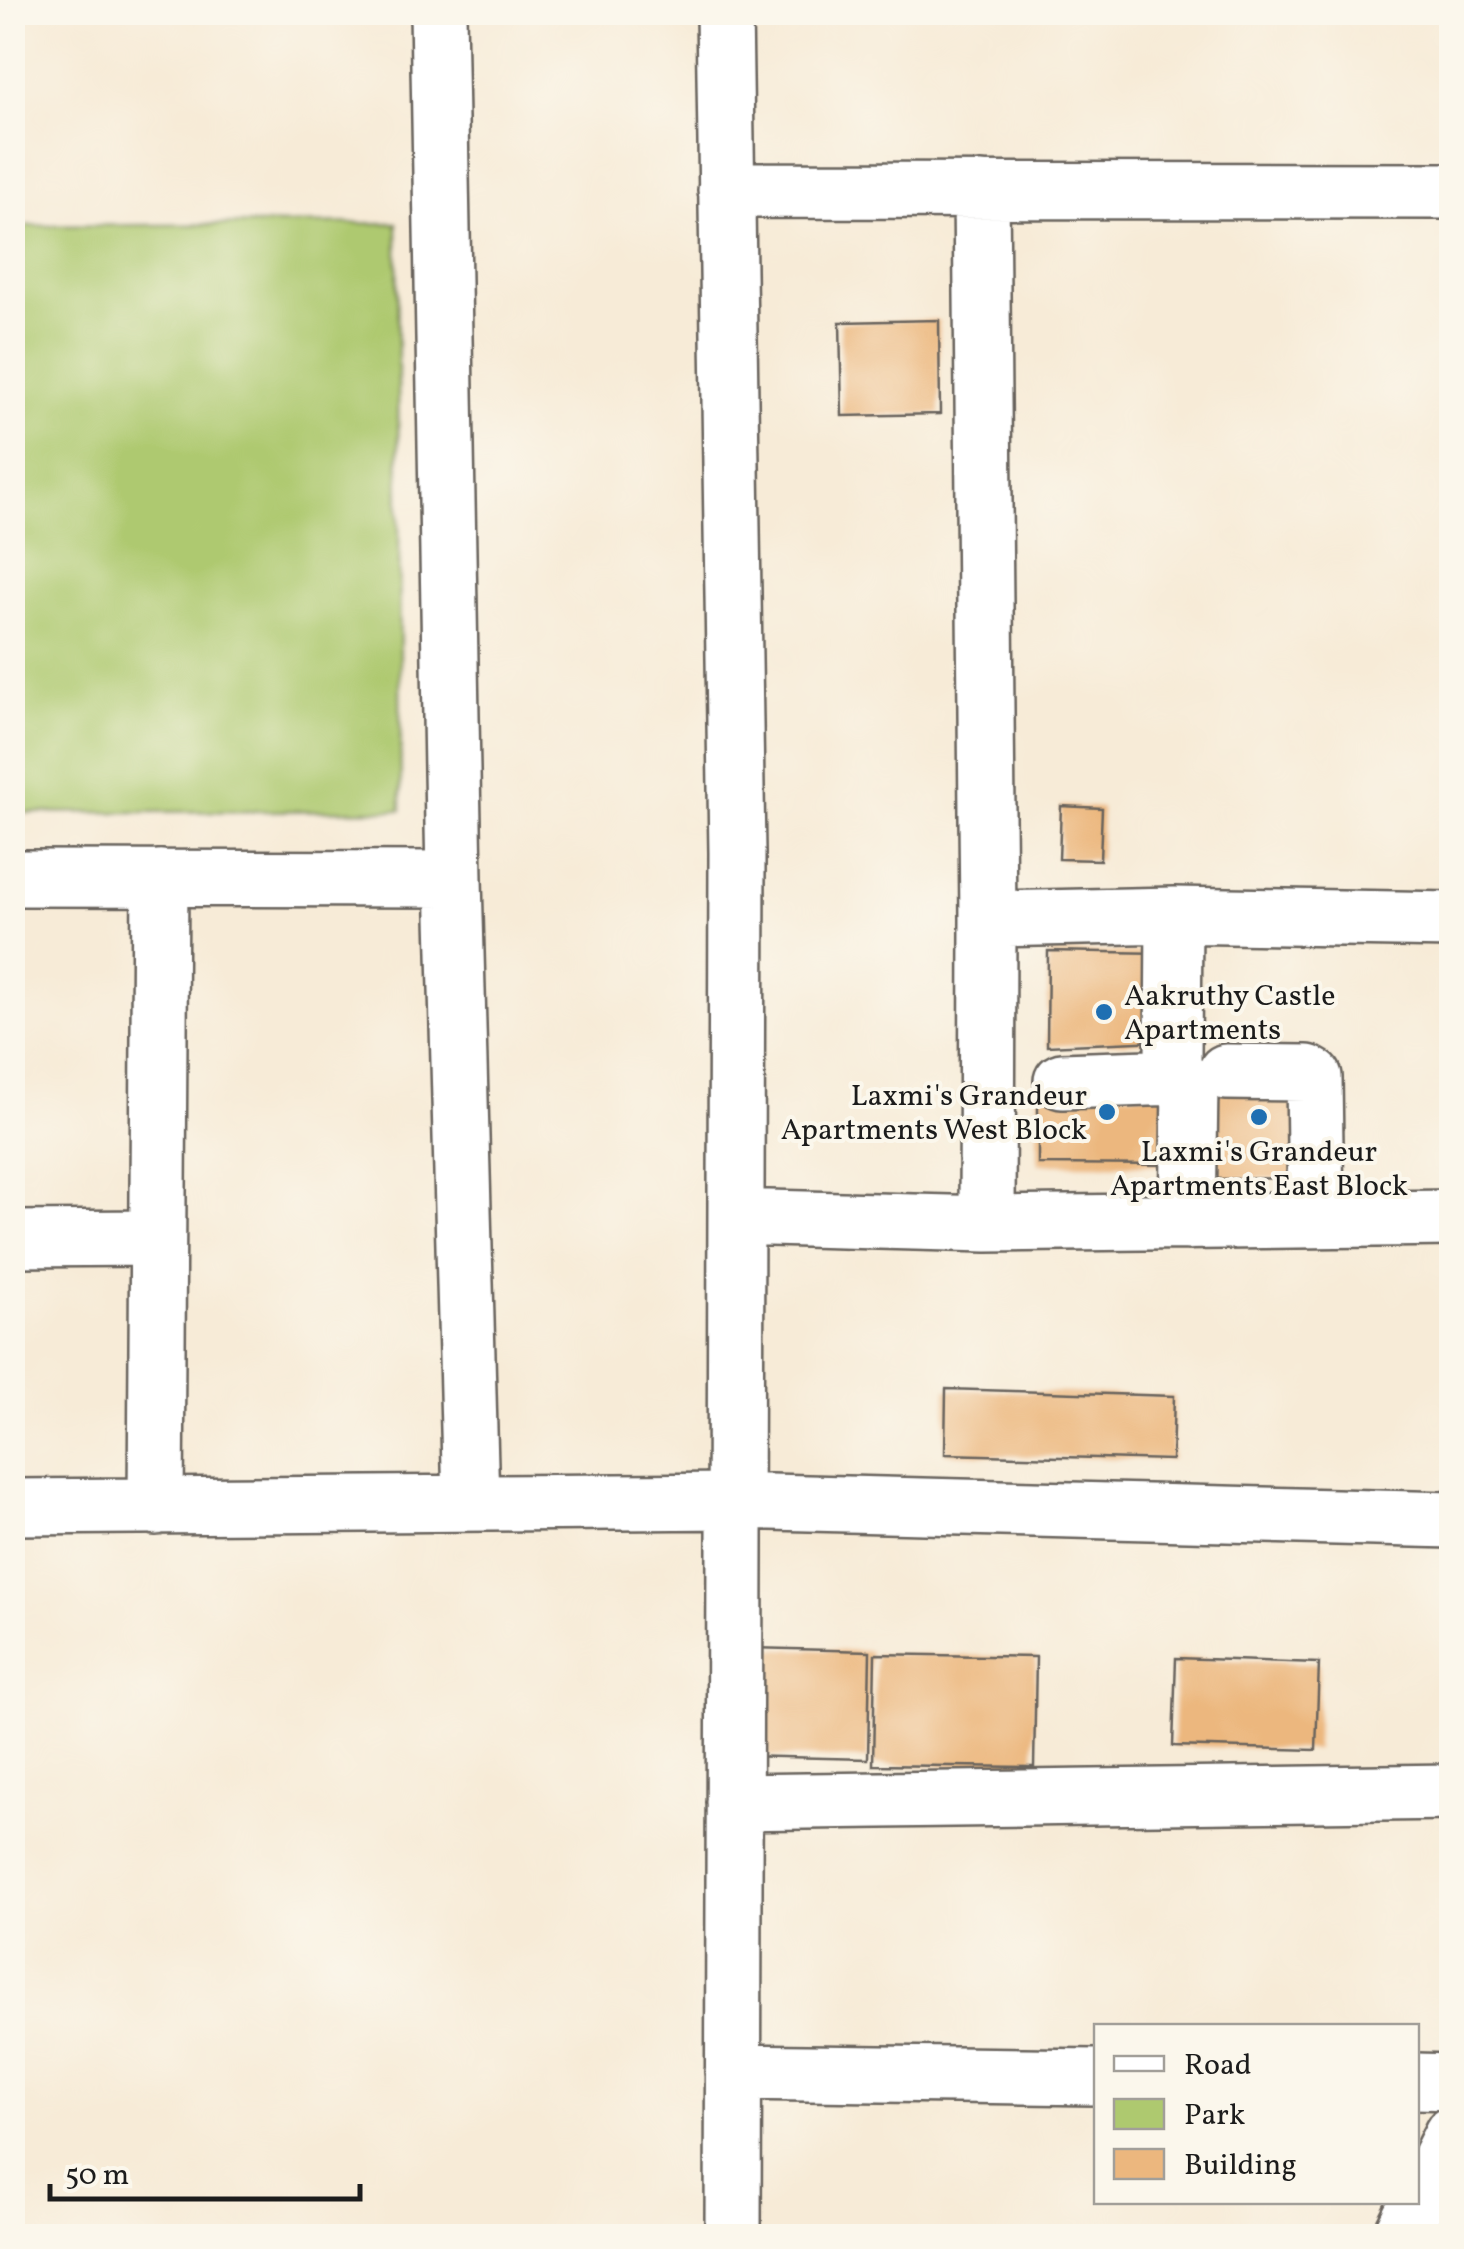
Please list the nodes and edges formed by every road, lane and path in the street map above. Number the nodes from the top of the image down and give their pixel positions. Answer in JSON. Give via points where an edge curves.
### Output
{"nodes":[{"id":1,"x":438,"y":12,"type":"edge"},
{"id":2,"x":724,"y":12,"type":"edge"},
{"id":3,"x":726,"y":190,"type":"junction"},
{"id":4,"x":980,"y":190,"type":"junction"},
{"id":5,"x":1452,"y":191,"type":"edge"},
{"id":6,"x":12,"y":878,"type":"edge"},
{"id":7,"x":160,"y":878,"type":"junction"},
{"id":8,"x":454,"y":879,"type":"junction"},
{"id":9,"x":1174,"y":916,"type":"junction"},
{"id":10,"x":988,"y":919,"type":"junction"},
{"id":11,"x":1452,"y":920,"type":"edge"},
{"id":12,"x":1173,"y":1060,"type":"dead end"},
{"id":13,"x":1226,"y":1072,"type":"dead end"},
{"id":14,"x":1062,"y":1081,"type":"dead end"},
{"id":15,"x":736,"y":1216,"type":"junction"},
{"id":16,"x":1452,"y":1218,"type":"edge"},
{"id":17,"x":1316,"y":1220,"type":"junction"},
{"id":18,"x":1188,"y":1222,"type":"junction"},
{"id":19,"x":987,"y":1224,"type":"junction"},
{"id":20,"x":155,"y":1238,"type":"junction"},
{"id":21,"x":12,"y":1240,"type":"edge"},
{"id":22,"x":735,"y":1501,"type":"junction"},
{"id":23,"x":472,"y":1503,"type":"junction"},
{"id":24,"x":12,"y":1507,"type":"edge"},
{"id":25,"x":156,"y":1507,"type":"junction"},
{"id":26,"x":1452,"y":1520,"type":"edge"},
{"id":27,"x":1452,"y":1792,"type":"edge"},
{"id":28,"x":734,"y":1802,"type":"junction"},
{"id":29,"x":733,"y":2072,"type":"junction"},
{"id":30,"x":1094,"y":2077,"type":"edge"},
{"id":31,"x":1419,"y":2081,"type":"edge"},
{"id":32,"x":1452,"y":2082,"type":"edge"},
{"id":33,"x":1452,"y":2134,"type":"edge"},
{"id":34,"x":1419,"y":2200,"type":"edge"},
{"id":35,"x":1417,"y":2204,"type":"edge"},
{"id":36,"x":733,"y":2236,"type":"edge"},
{"id":37,"x":1401,"y":2236,"type":"edge"}],
"edges":[{"from":1,"to":8,"type":"street"},
{"from":2,"to":3,"type":"street"},
{"from":3,"to":4,"type":"street"},
{"from":3,"to":15,"type":"street"},
{"from":4,"to":5,"type":"street"},
{"from":4,"to":10,"type":"street"},
{"from":6,"to":7,"type":"street"},
{"from":7,"to":8,"type":"street"},
{"from":7,"to":20,"type":"street"},
{"from":8,"to":23,"type":"street"},
{"from":9,"to":10,"type":"street"},
{"from":9,"to":11,"type":"street"},
{"from":9,"to":12,"type":"street"},
{"from":10,"to":19,"type":"street"},
{"from":13,"to":17,"type":"street","via":[[1314,1077]]},
{"from":14,"to":18,"type":"street","via":[[1178,1077],[1190,1086]]},
{"from":15,"to":19,"type":"street"},
{"from":15,"to":22,"type":"street"},
{"from":16,"to":17,"type":"street"},
{"from":17,"to":18,"type":"street"},
{"from":18,"to":19,"type":"street"},
{"from":20,"to":21,"type":"street"},
{"from":20,"to":25,"type":"street"},
{"from":22,"to":23,"type":"street"},
{"from":22,"to":26,"type":"street"},
{"from":22,"to":28,"type":"street"},
{"from":23,"to":25,"type":"street"},
{"from":24,"to":25,"type":"street"},
{"from":27,"to":28,"type":"street"},
{"from":28,"to":29,"type":"street"},
{"from":29,"to":30,"type":"street"},
{"from":29,"to":36,"type":"street"},
{"from":31,"to":32,"type":"street"},
{"from":33,"to":34,"type":"street"},
{"from":35,"to":37,"type":"street"}]}
